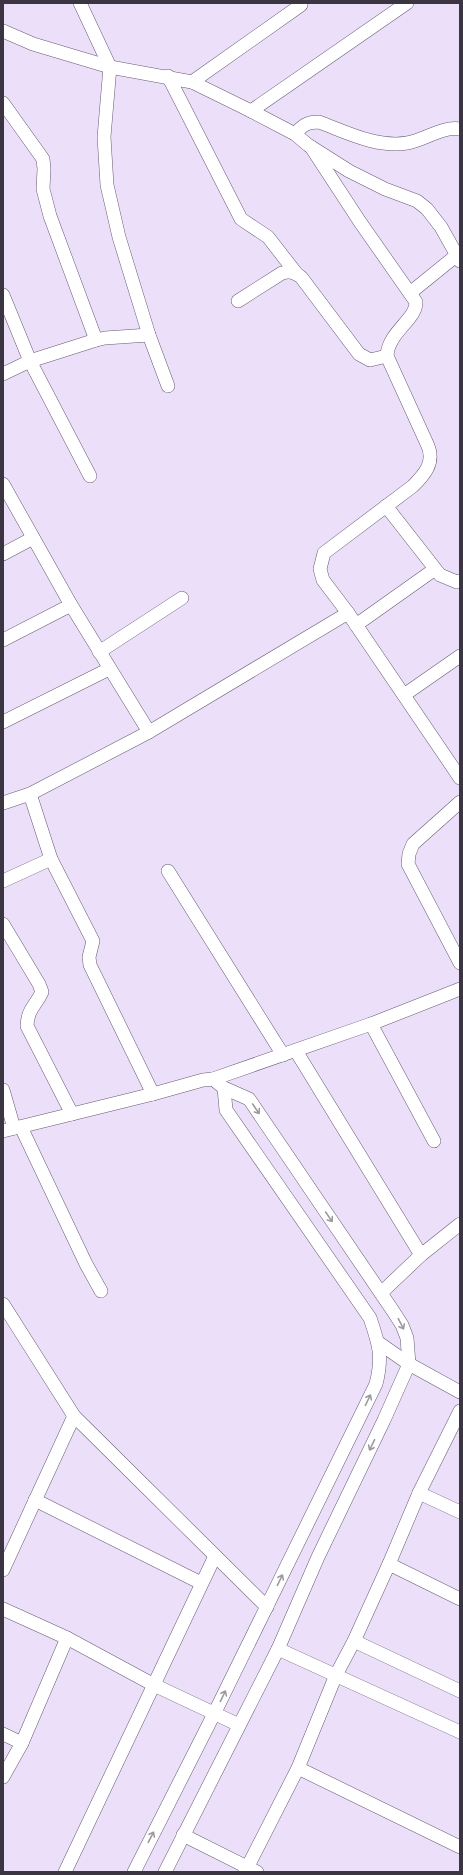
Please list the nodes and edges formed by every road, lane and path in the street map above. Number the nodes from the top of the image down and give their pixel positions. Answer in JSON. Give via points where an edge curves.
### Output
{"nodes":[{"id":1,"x":80,"y":3,"type":"edge"},
{"id":2,"x":407,"y":3,"type":"edge"},
{"id":3,"x":301,"y":4,"type":"dead end"},
{"id":4,"x":3,"y":31,"type":"edge"},
{"id":5,"x":110,"y":67,"type":"junction"},
{"id":6,"x":168,"y":76,"type":"junction"},
{"id":7,"x":192,"y":82,"type":"junction"},
{"id":8,"x":3,"y":103,"type":"edge"},
{"id":9,"x":251,"y":111,"type":"junction"},
{"id":10,"x":460,"y":129,"type":"edge"},
{"id":11,"x":295,"y":134,"type":"junction"},
{"id":12,"x":311,"y":147,"type":"junction"},
{"id":13,"x":458,"y":258,"type":"edge"},
{"id":14,"x":296,"y":273,"type":"junction"},
{"id":15,"x":410,"y":292,"type":"junction"},
{"id":16,"x":3,"y":295,"type":"edge"},
{"id":17,"x":238,"y":301,"type":"dead end"},
{"id":18,"x":149,"y":336,"type":"junction"},
{"id":19,"x":96,"y":340,"type":"junction"},
{"id":20,"x":387,"y":356,"type":"junction"},
{"id":21,"x":30,"y":361,"type":"junction"},
{"id":22,"x":3,"y":374,"type":"edge"},
{"id":23,"x":168,"y":386,"type":"dead end"},
{"id":24,"x":90,"y":476,"type":"dead end"},
{"id":25,"x":3,"y":484,"type":"edge"},
{"id":26,"x":386,"y":506,"type":"junction"},
{"id":27,"x":32,"y":538,"type":"junction"},
{"id":28,"x":3,"y":554,"type":"edge"},
{"id":29,"x":436,"y":569,"type":"junction"},
{"id":30,"x":460,"y":581,"type":"edge"},
{"id":31,"x":182,"y":598,"type":"dead end"},
{"id":32,"x":72,"y":605,"type":"junction"},
{"id":33,"x":348,"y":613,"type":"junction"},
{"id":34,"x":356,"y":625,"type":"junction"},
{"id":35,"x":3,"y":640,"type":"edge"},
{"id":36,"x":99,"y":652,"type":"junction"},
{"id":37,"x":460,"y":656,"type":"edge"},
{"id":38,"x":109,"y":669,"type":"junction"},
{"id":39,"x":404,"y":695,"type":"junction"},
{"id":40,"x":3,"y":722,"type":"edge"},
{"id":41,"x":149,"y":732,"type":"junction"},
{"id":42,"x":460,"y":778,"type":"edge"},
{"id":43,"x":30,"y":794,"type":"junction"},
{"id":44,"x":460,"y":802,"type":"edge"},
{"id":45,"x":3,"y":803,"type":"edge"},
{"id":46,"x":51,"y":859,"type":"junction"},
{"id":47,"x":168,"y":871,"type":"dead end"},
{"id":48,"x":3,"y":881,"type":"edge"},
{"id":49,"x":3,"y":924,"type":"edge"},
{"id":50,"x":460,"y":963,"type":"edge"},
{"id":51,"x":460,"y":989,"type":"edge"},
{"id":52,"x":370,"y":1024,"type":"junction"},
{"id":53,"x":296,"y":1051,"type":"junction"},
{"id":54,"x":283,"y":1055,"type":"junction"},
{"id":55,"x":213,"y":1079,"type":"junction"},
{"id":56,"x":224,"y":1088,"type":"junction"},
{"id":57,"x":3,"y":1090,"type":"edge"},
{"id":58,"x":152,"y":1094,"type":"junction"},
{"id":59,"x":72,"y":1114,"type":"junction"},
{"id":60,"x":13,"y":1129,"type":"edge"},
{"id":61,"x":434,"y":1142,"type":"dead end"},
{"id":62,"x":460,"y":1224,"type":"edge"},
{"id":63,"x":421,"y":1255,"type":"junction"},
{"id":64,"x":101,"y":1291,"type":"dead end"},
{"id":65,"x":381,"y":1293,"type":"junction"},
{"id":66,"x":3,"y":1304,"type":"edge"},
{"id":67,"x":379,"y":1343,"type":"junction"},
{"id":68,"x":409,"y":1364,"type":"junction"},
{"id":69,"x":460,"y":1392,"type":"edge"},
{"id":70,"x":460,"y":1411,"type":"edge"},
{"id":71,"x":74,"y":1416,"type":"junction"},
{"id":72,"x":419,"y":1493,"type":"junction"},
{"id":73,"x":35,"y":1500,"type":"junction"},
{"id":74,"x":460,"y":1512,"type":"edge"},
{"id":75,"x":215,"y":1556,"type":"junction"},
{"id":76,"x":390,"y":1564,"type":"junction"},
{"id":77,"x":3,"y":1570,"type":"edge"},
{"id":78,"x":201,"y":1583,"type":"junction"},
{"id":79,"x":460,"y":1599,"type":"edge"},
{"id":80,"x":267,"y":1607,"type":"junction"},
{"id":81,"x":3,"y":1609,"type":"edge"},
{"id":82,"x":67,"y":1638,"type":"junction"},
{"id":83,"x":354,"y":1641,"type":"junction"},
{"id":84,"x":278,"y":1649,"type":"junction"},
{"id":85,"x":336,"y":1675,"type":"junction"},
{"id":86,"x":154,"y":1685,"type":"junction"},
{"id":87,"x":460,"y":1691,"type":"edge"},
{"id":88,"x":214,"y":1714,"type":"junction"},
{"id":89,"x":239,"y":1725,"type":"junction"},
{"id":90,"x":460,"y":1732,"type":"edge"},
{"id":91,"x":3,"y":1734,"type":"edge"},
{"id":92,"x":22,"y":1743,"type":"junction"},
{"id":93,"x":298,"y":1768,"type":"junction"},
{"id":94,"x":3,"y":1777,"type":"edge"},
{"id":95,"x":183,"y":1835,"type":"junction"},
{"id":96,"x":460,"y":1847,"type":"edge"},
{"id":97,"x":250,"y":1870,"type":"edge"},
{"id":98,"x":65,"y":1872,"type":"edge"},
{"id":99,"x":134,"y":1872,"type":"edge"},
{"id":100,"x":165,"y":1872,"type":"edge"}],
"edges":[{"from":1,"to":5,"type":"street"},
{"from":2,"to":9,"type":"street"},
{"from":3,"to":7,"type":"street"},
{"from":4,"to":5,"type":"street","via":[[33,44]]},
{"from":5,"to":6,"type":"street"},
{"from":5,"to":18,"type":"street","via":[[104,137],[107,185],[118,237]]},
{"from":6,"to":7,"type":"street"},
{"from":6,"to":14,"type":"street","via":[[242,219],[268,237]]},
{"from":7,"to":9,"type":"street"},
{"from":8,"to":19,"type":"street","via":[[42,159],[44,189],[50,216]]},
{"from":9,"to":11,"type":"street"},
{"from":10,"to":11,"type":"street","via":[[449,128],[418,140],[391,144],[377,142],[319,122],[308,122]]},
{"from":11,"to":12,"type":"street"},
{"from":12,"to":13,"type":"street","via":[[350,172],[427,209],[441,227]]},
{"from":12,"to":15,"type":"street"},
{"from":13,"to":15,"type":"street"},
{"from":14,"to":17,"type":"street","via":[[282,273]]},
{"from":14,"to":20,"type":"street","via":[[359,354],[370,360]]},
{"from":15,"to":20,"type":"street","via":[[417,308],[390,343]]},
{"from":16,"to":21,"type":"street"},
{"from":18,"to":19,"type":"street"},
{"from":18,"to":23,"type":"street"},
{"from":19,"to":21,"type":"street"},
{"from":20,"to":26,"type":"street","via":[[428,446],[431,460],[423,477]]},
{"from":21,"to":22,"type":"street"},
{"from":21,"to":24,"type":"street"},
{"from":25,"to":27,"type":"street"},
{"from":26,"to":29,"type":"street"},
{"from":26,"to":33,"type":"street","via":[[324,553],[321,561],[323,580]]},
{"from":27,"to":28,"type":"street"},
{"from":27,"to":32,"type":"street"},
{"from":29,"to":30,"type":"street","via":[[448,580]]},
{"from":29,"to":34,"type":"street"},
{"from":31,"to":36,"type":"street"},
{"from":32,"to":35,"type":"street"},
{"from":32,"to":36,"type":"street"},
{"from":33,"to":34,"type":"street"},
{"from":33,"to":41,"type":"street"},
{"from":34,"to":39,"type":"street"},
{"from":36,"to":38,"type":"street"},
{"from":37,"to":39,"type":"street"},
{"from":38,"to":40,"type":"street"},
{"from":38,"to":41,"type":"street"},
{"from":39,"to":42,"type":"street"},
{"from":41,"to":43,"type":"street"},
{"from":43,"to":45,"type":"street"},
{"from":43,"to":46,"type":"street"},
{"from":44,"to":50,"type":"street","via":[[413,844],[408,854],[408,864]]},
{"from":46,"to":48,"type":"street"},
{"from":46,"to":58,"type":"street","via":[[93,941],[90,965]]},
{"from":47,"to":54,"type":"street"},
{"from":49,"to":59,"type":"street","via":[[42,992],[29,1010],[27,1026]]},
{"from":51,"to":52,"type":"street"},
{"from":52,"to":53,"type":"street"},
{"from":52,"to":61,"type":"street"},
{"from":53,"to":54,"type":"street"},
{"from":53,"to":63,"type":"street"},
{"from":54,"to":55,"type":"street"},
{"from":55,"to":56,"type":"street"},
{"from":55,"to":58,"type":"street"},
{"from":56,"to":65,"type":"street","one_way":true,"via":[[249,1099]]},
{"from":56,"to":67,"type":"street","via":[[226,1110],[370,1318]]},
{"from":57,"to":60,"type":"street"},
{"from":58,"to":59,"type":"street"},
{"from":59,"to":60,"type":"street"},
{"from":60,"to":64,"type":"street"},
{"from":62,"to":63,"type":"street"},
{"from":63,"to":65,"type":"street"},
{"from":65,"to":68,"type":"street","one_way":true,"via":[[402,1325],[407,1338]]},
{"from":66,"to":71,"type":"street"},
{"from":67,"to":68,"type":"street"},
{"from":80,"to":67,"type":"street","one_way":true,"via":[[376,1384],[380,1368]]},
{"from":68,"to":69,"type":"street"},
{"from":68,"to":84,"type":"street","one_way":true,"via":[[318,1557]]},
{"from":70,"to":72,"type":"street"},
{"from":71,"to":73,"type":"street"},
{"from":71,"to":75,"type":"street"},
{"from":72,"to":74,"type":"street"},
{"from":72,"to":76,"type":"street"},
{"from":73,"to":77,"type":"street"},
{"from":73,"to":78,"type":"street"},
{"from":75,"to":78,"type":"street"},
{"from":75,"to":80,"type":"street"},
{"from":76,"to":79,"type":"street"},
{"from":76,"to":83,"type":"street"},
{"from":78,"to":86,"type":"street"},
{"from":88,"to":80,"type":"street","one_way":true},
{"from":81,"to":82,"type":"street"},
{"from":82,"to":86,"type":"street"},
{"from":82,"to":92,"type":"street"},
{"from":83,"to":85,"type":"street"},
{"from":83,"to":87,"type":"street"},
{"from":84,"to":85,"type":"street"},
{"from":84,"to":89,"type":"street"},
{"from":85,"to":90,"type":"street"},
{"from":85,"to":93,"type":"street"},
{"from":86,"to":88,"type":"street"},
{"from":86,"to":98,"type":"street"},
{"from":88,"to":89,"type":"street"},
{"from":99,"to":88,"type":"street","one_way":true},
{"from":89,"to":95,"type":"street"},
{"from":91,"to":92,"type":"street"},
{"from":92,"to":94,"type":"street"},
{"from":93,"to":96,"type":"street"},
{"from":93,"to":97,"type":"street"},
{"from":95,"to":97,"type":"street"},
{"from":95,"to":100,"type":"street"}]}
